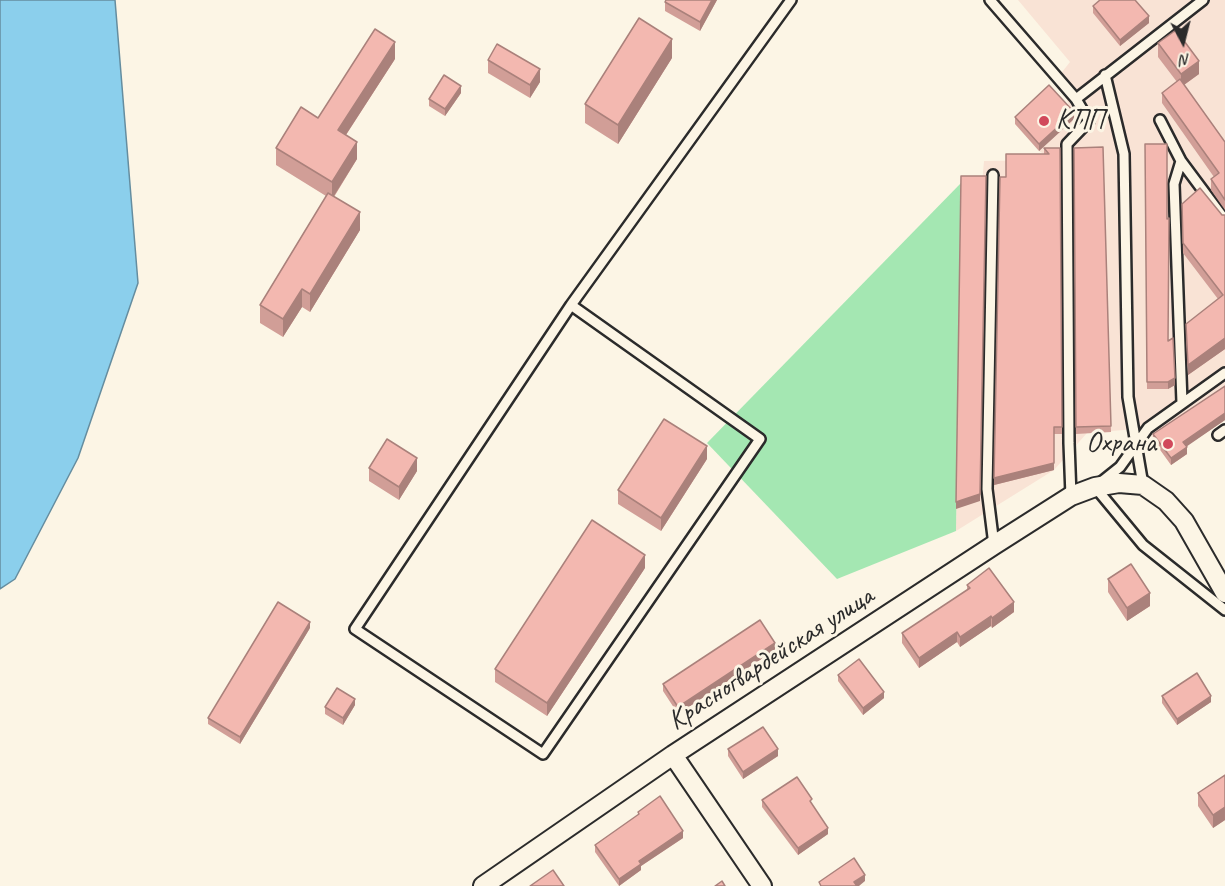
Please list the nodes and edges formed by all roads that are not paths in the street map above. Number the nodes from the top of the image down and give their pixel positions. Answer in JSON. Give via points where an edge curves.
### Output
{"nodes":[{"id":1,"x":791,"y":0,"type":"edge"},
{"id":2,"x":990,"y":0,"type":"edge"},
{"id":3,"x":1203,"y":0,"type":"edge"},
{"id":4,"x":1105,"y":75,"type":"junction"},
{"id":5,"x":1076,"y":99,"type":"junction"},
{"id":6,"x":1160,"y":120,"type":"dead end"},
{"id":7,"x":1181,"y":161,"type":"junction"},
{"id":8,"x":993,"y":175,"type":"dead end"},
{"id":9,"x":1225,"y":220,"type":"edge"},
{"id":10,"x":571,"y":305,"type":"junction"},
{"id":11,"x":1225,"y":374,"type":"edge"},
{"id":12,"x":1182,"y":403,"type":"junction"},
{"id":13,"x":1136,"y":446,"type":"junction"},
{"id":14,"x":1143,"y":485,"type":"junction"},
{"id":15,"x":1095,"y":487,"type":"junction"},
{"id":16,"x":1071,"y":496,"type":"junction"},
{"id":17,"x":994,"y":545,"type":"junction"},
{"id":18,"x":1225,"y":593,"type":"edge"},
{"id":19,"x":1225,"y":610,"type":"edge"},
{"id":20,"x":673,"y":755,"type":"junction"},
{"id":21,"x":483,"y":886,"type":"edge"},
{"id":22,"x":762,"y":886,"type":"edge"}],
"edges":[{"from":1,"to":10,"type":"lane"},
{"from":2,"to":5,"type":"lane"},
{"from":3,"to":4,"type":"lane"},
{"from":4,"to":5,"type":"lane"},
{"from":4,"to":13,"type":"lane","via":[[1124,154],[1128,397]]},
{"from":5,"to":16,"type":"lane","via":[[1089,121],[1067,144]]},
{"from":6,"to":7,"type":"lane"},
{"from":7,"to":9,"type":"lane"},
{"from":7,"to":12,"type":"lane","via":[[1174,184]]},
{"from":8,"to":17,"type":"lane","via":[[987,489]]},
{"from":10,"to":10,"type":"lane","via":[[355,629],[543,754],[760,440]]},
{"from":11,"to":12,"type":"lane"},
{"from":12,"to":13,"type":"lane","via":[[1148,428]]},
{"from":13,"to":14,"type":"lane"},
{"from":13,"to":15,"type":"lane","via":[[1120,467]]},
{"from":14,"to":15,"type":"street","name":"Красногвардейская улица"},
{"from":14,"to":18,"type":"street","via":[[1166,501],[1184,521]]},
{"from":15,"to":16,"type":"street","name":"Красногвардейская улица"},
{"from":15,"to":19,"type":"lane","via":[[1143,545]]},
{"from":16,"to":17,"type":"street","name":"Красногвардейская улица"},
{"from":17,"to":20,"type":"street","name":"Красногвардейская улица"},
{"from":20,"to":21,"type":"street","name":"Красногвардейская улица"},
{"from":20,"to":22,"type":"street"}]}
